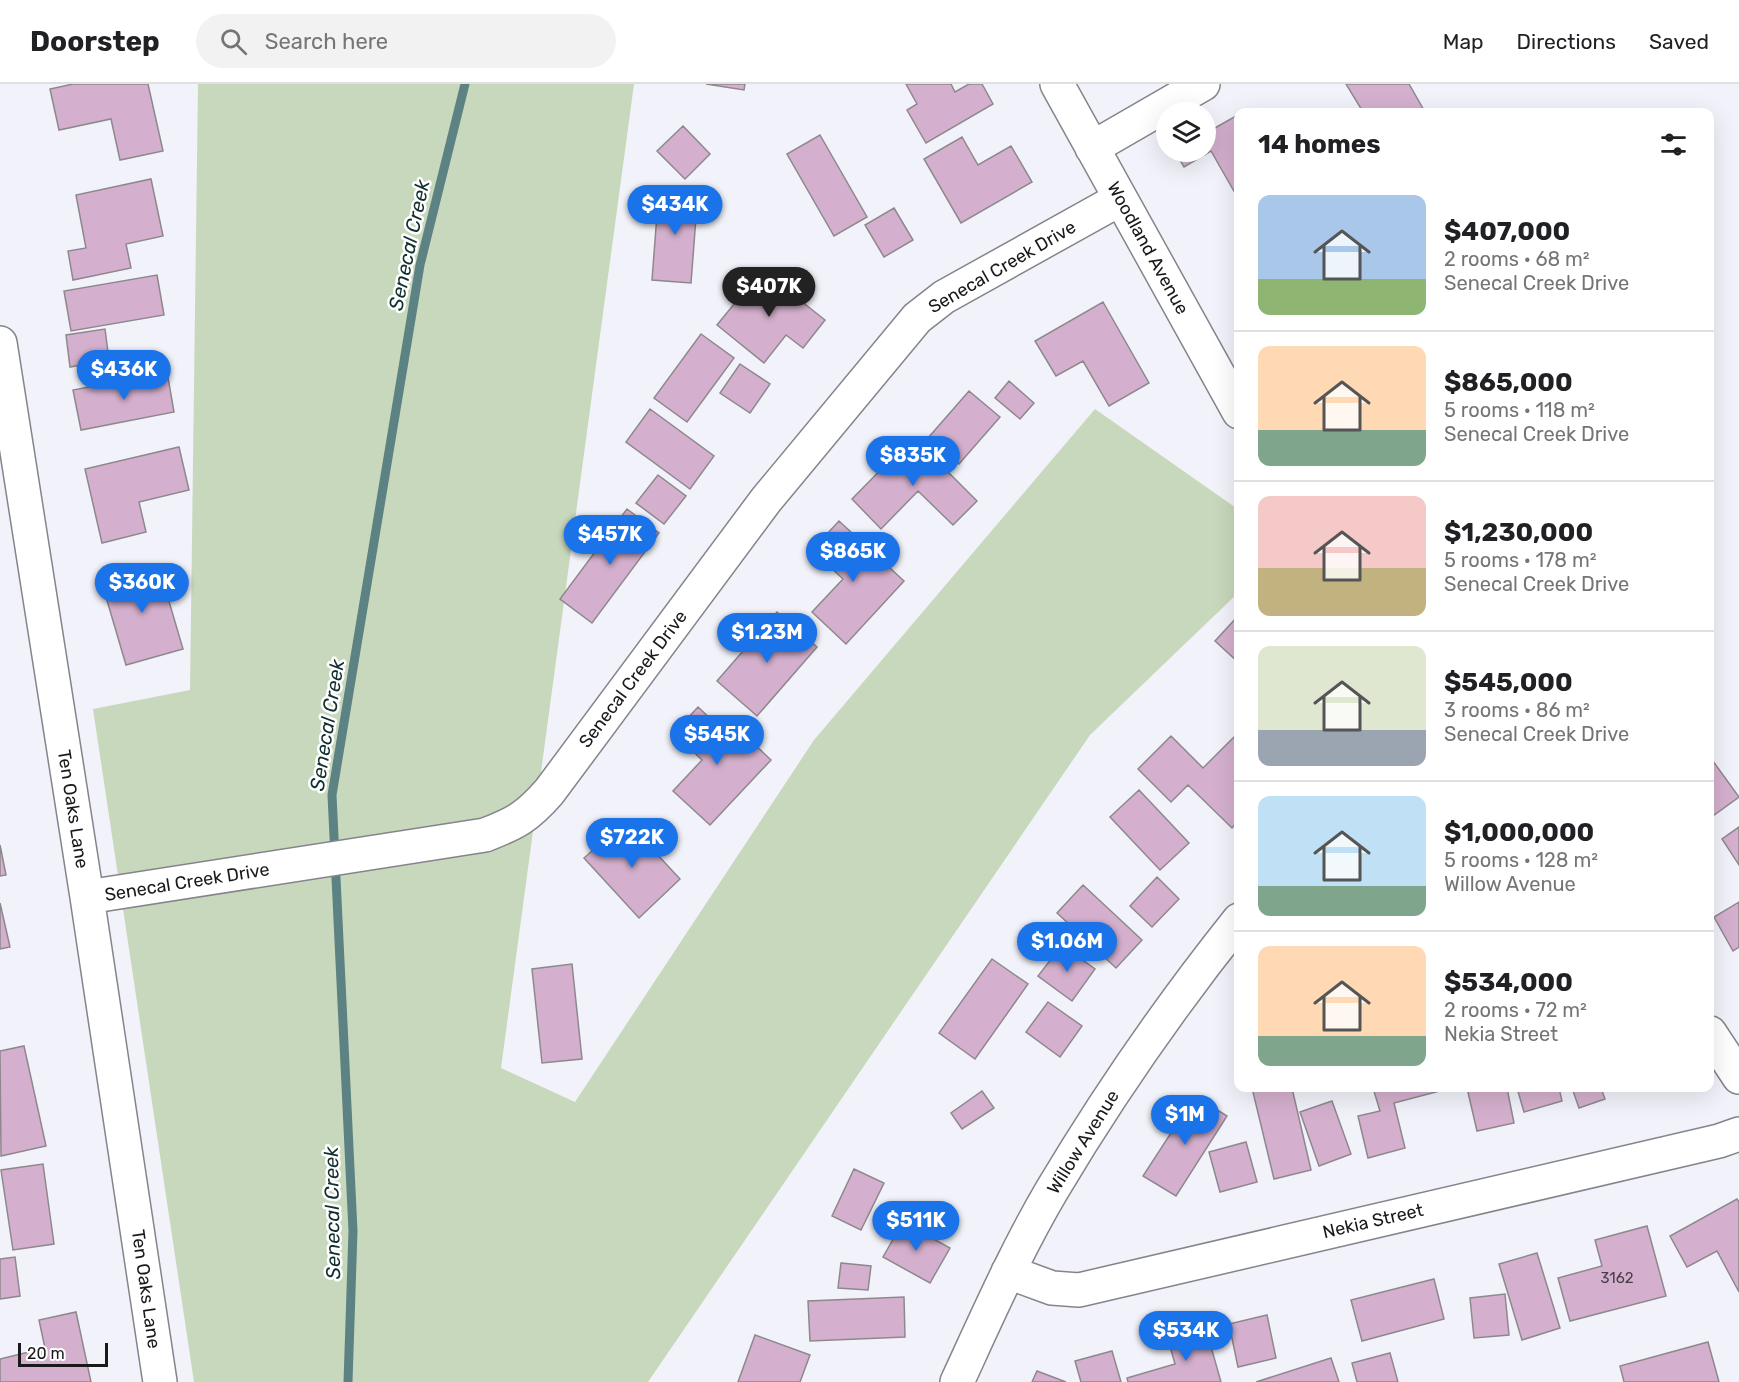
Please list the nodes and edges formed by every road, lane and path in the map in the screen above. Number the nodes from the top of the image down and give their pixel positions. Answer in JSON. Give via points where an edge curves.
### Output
{"nodes":[{"id":1,"x":1057,"y":84,"type":"edge"},
{"id":2,"x":1203,"y":84,"type":"edge"},
{"id":3,"x":1092,"y":148,"type":"junction"},
{"id":4,"x":1120,"y":199,"type":"junction"},
{"id":5,"x":0,"y":343,"type":"edge"},
{"id":6,"x":1234,"y":403,"type":"edge"},
{"id":7,"x":87,"y":897,"type":"junction"},
{"id":8,"x":1234,"y":926,"type":"edge"},
{"id":9,"x":1714,"y":1039,"type":"edge"},
{"id":10,"x":1739,"y":1077,"type":"edge"},
{"id":11,"x":1739,"y":1134,"type":"edge"},
{"id":12,"x":1008,"y":1272,"type":"junction"},
{"id":13,"x":160,"y":1382,"type":"edge"},
{"id":14,"x":957,"y":1382,"type":"edge"}],
"edges":[{"from":1,"to":3,"type":"street","name":"Woodland Avenue"},
{"from":2,"to":3,"type":"street"},
{"from":3,"to":4,"type":"street","name":"Woodland Avenue"},
{"from":4,"to":6,"type":"street","name":"Woodland Avenue"},
{"from":4,"to":7,"type":"street","name":"Senecal Creek Drive","via":[[944,297],[917,318],[766,500],[530,813],[485,835]]},
{"from":5,"to":7,"type":"street","name":"Ten Oaks Lane"},
{"from":7,"to":13,"type":"street","name":"Ten Oaks Lane"},
{"from":8,"to":12,"type":"street","name":"Willow Avenue","via":[[1198,970],[1116,1089],[1052,1190]]},
{"from":9,"to":10,"type":"street"},
{"from":11,"to":12,"type":"street","name":"Nekia Street","via":[[1079,1290],[1052,1288]]},
{"from":12,"to":14,"type":"street","name":"Willow Avenue"}]}
